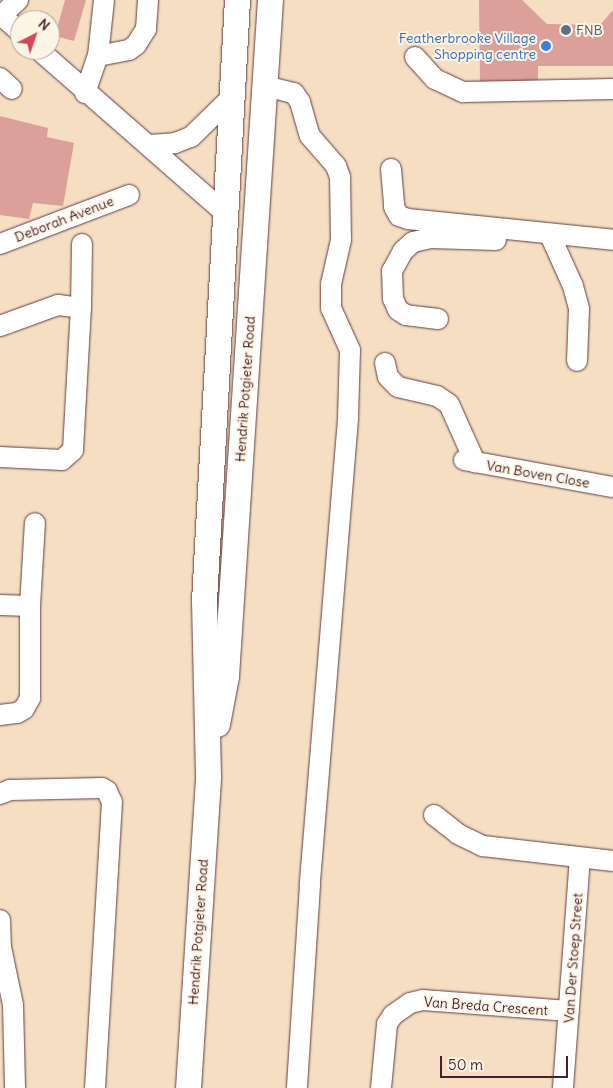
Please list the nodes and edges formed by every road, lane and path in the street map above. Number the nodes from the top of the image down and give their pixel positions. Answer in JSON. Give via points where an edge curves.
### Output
{"nodes":[{"id":1,"x":18,"y":0,"type":"edge"},
{"id":2,"x":103,"y":0,"type":"edge"},
{"id":3,"x":148,"y":0,"type":"edge"},
{"id":4,"x":237,"y":0,"type":"edge"},
{"id":5,"x":270,"y":0,"type":"edge"},
{"id":6,"x":1,"y":15,"type":"edge"},
{"id":7,"x":98,"y":56,"type":"junction"},
{"id":8,"x":415,"y":57,"type":"dead end"},
{"id":9,"x":50,"y":60,"type":"edge"},
{"id":10,"x":264,"y":86,"type":"junction"},
{"id":11,"x":613,"y":89,"type":"edge"},
{"id":12,"x":85,"y":93,"type":"junction"},
{"id":13,"x":232,"y":97,"type":"junction"},
{"id":14,"x":149,"y":145,"type":"junction"},
{"id":15,"x":391,"y":169,"type":"dead end"},
{"id":16,"x":129,"y":194,"type":"dead end"},
{"id":17,"x":225,"y":213,"type":"junction"},
{"id":18,"x":527,"y":233,"type":"junction"},
{"id":19,"x":550,"y":235,"type":"junction"},
{"id":20,"x":613,"y":240,"type":"edge"},
{"id":21,"x":0,"y":244,"type":"edge"},
{"id":22,"x":82,"y":244,"type":"dead end"},
{"id":23,"x":81,"y":308,"type":"junction"},
{"id":24,"x":438,"y":319,"type":"dead end"},
{"id":25,"x":0,"y":326,"type":"edge"},
{"id":26,"x":577,"y":361,"type":"dead end"},
{"id":27,"x":385,"y":363,"type":"dead end"},
{"id":28,"x":0,"y":457,"type":"edge"},
{"id":29,"x":613,"y":487,"type":"edge"},
{"id":30,"x":35,"y":523,"type":"dead end"},
{"id":31,"x":0,"y":605,"type":"edge"},
{"id":32,"x":30,"y":606,"type":"junction"},
{"id":33,"x":0,"y":715,"type":"edge"},
{"id":34,"x":208,"y":776,"type":"junction"},
{"id":35,"x":0,"y":794,"type":"edge"},
{"id":36,"x":434,"y":815,"type":"dead end"},
{"id":37,"x":580,"y":859,"type":"junction"},
{"id":38,"x":613,"y":861,"type":"edge"},
{"id":39,"x":0,"y":920,"type":"edge"},
{"id":40,"x":568,"y":1011,"type":"junction"},
{"id":41,"x":15,"y":1088,"type":"edge"},
{"id":42,"x":95,"y":1088,"type":"edge"},
{"id":43,"x":188,"y":1088,"type":"edge"},
{"id":44,"x":296,"y":1088,"type":"edge"},
{"id":45,"x":382,"y":1088,"type":"edge"},
{"id":46,"x":564,"y":1088,"type":"edge"}],
"edges":[{"from":1,"to":6,"type":"street"},
{"from":2,"to":7,"type":"street"},
{"from":3,"to":7,"type":"street","via":[[146,29],[136,45],[129,50]]},
{"from":4,"to":13,"type":"main road","name":"Hendrik Potgieter Road"},
{"from":5,"to":10,"type":"main road","name":"Hendrik Potgieter Road"},
{"from":7,"to":12,"type":"street"},
{"from":8,"to":11,"type":"street","via":[[435,79],[463,92]]},
{"from":9,"to":12,"type":"street"},
{"from":10,"to":34,"type":"main road","name":"Hendrik Potgieter Road","via":[[226,676]]},
{"from":10,"to":44,"type":"street","via":[[294,93],[310,136],[336,166],[340,176],[340,240],[331,284],[331,308],[350,350],[348,419]]},
{"from":12,"to":14,"type":"street"},
{"from":13,"to":14,"type":"street","via":[[191,137],[175,143]]},
{"from":13,"to":17,"type":"main road","name":"Hendrik Potgieter Road"},
{"from":14,"to":17,"type":"street"},
{"from":15,"to":18,"type":"street","via":[[394,207],[398,216]]},
{"from":16,"to":21,"type":"street","name":"Deborah Avenue"},
{"from":17,"to":34,"type":"main road","name":"Hendrik Potgieter Road","via":[[204,600]]},
{"from":18,"to":19,"type":"street"},
{"from":18,"to":24,"type":"street","via":[[486,242],[431,238],[413,242],[403,251],[392,271],[393,299],[398,310],[406,316]]},
{"from":19,"to":20,"type":"street"},
{"from":19,"to":26,"type":"street","via":[[574,286],[579,309]]},
{"from":22,"to":23,"type":"street"},
{"from":23,"to":25,"type":"street","via":[[58,305]]},
{"from":23,"to":28,"type":"street","via":[[73,450],[62,460]]},
{"from":27,"to":29,"type":"street","name":"Van Boven Close","via":[[388,377],[398,387],[437,396],[448,404],[470,461]]},
{"from":30,"to":32,"type":"street"},
{"from":31,"to":32,"type":"street"},
{"from":32,"to":33,"type":"street","via":[[30,698],[17,714]]},
{"from":34,"to":43,"type":"main road","name":"Hendrik Potgieter Road"},
{"from":35,"to":42,"type":"street","via":[[10,790],[102,788],[112,802]]},
{"from":36,"to":37,"type":"street","via":[[458,834],[483,846]]},
{"from":37,"to":38,"type":"street"},
{"from":37,"to":40,"type":"street","name":"Van Der Stoep Street"},
{"from":39,"to":41,"type":"street","via":[[1,947],[14,1014]]},
{"from":40,"to":45,"type":"street","name":"Van Breda Crescent","via":[[423,1000],[410,1003],[393,1015],[387,1024]]},
{"from":40,"to":46,"type":"street","name":"Van Der Stoep Street"}]}
